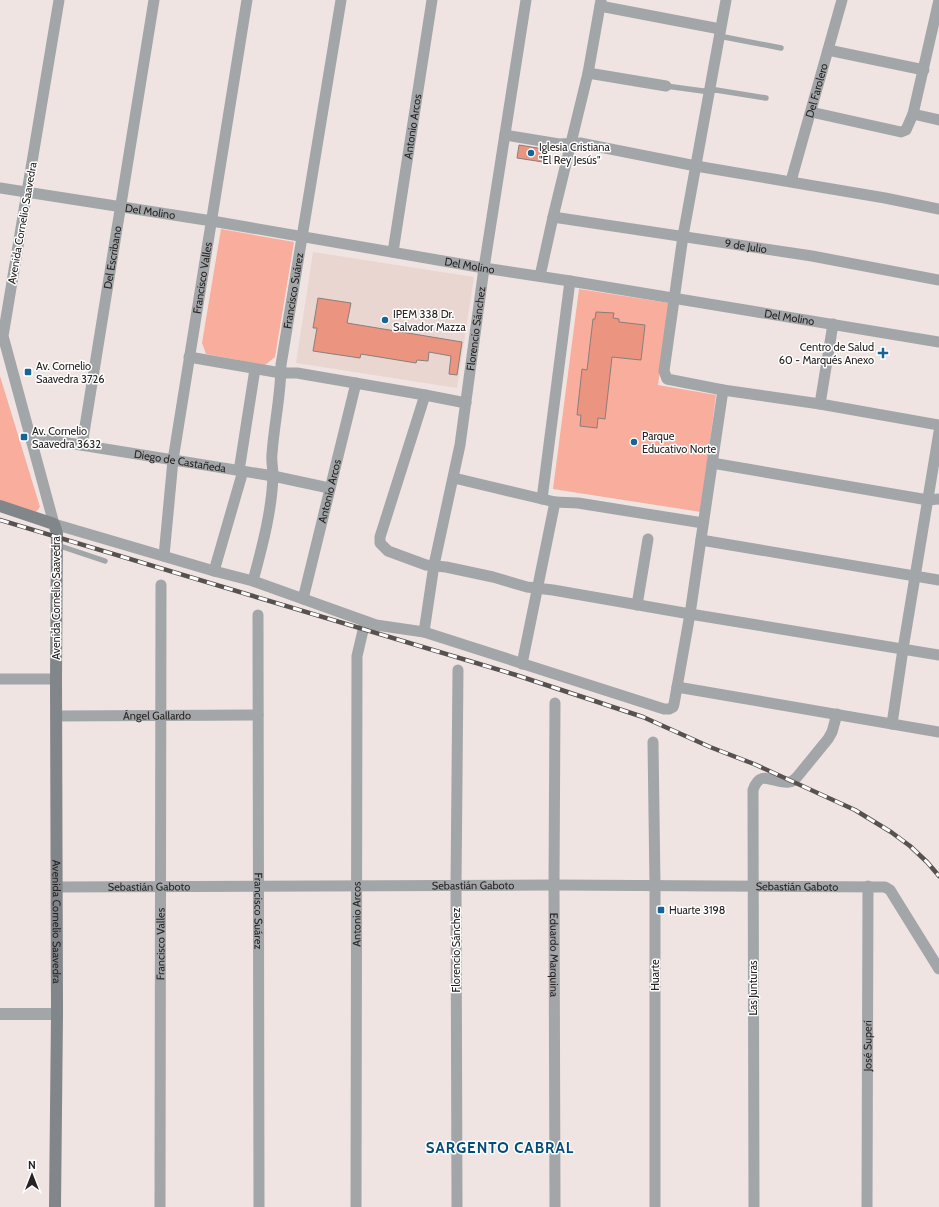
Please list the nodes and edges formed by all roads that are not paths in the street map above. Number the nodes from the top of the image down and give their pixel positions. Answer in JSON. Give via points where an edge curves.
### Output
{"nodes":[{"id":1,"x":59,"y":0,"type":"edge"},
{"id":2,"x":154,"y":0,"type":"edge"},
{"id":3,"x":247,"y":0,"type":"edge"},
{"id":4,"x":341,"y":0,"type":"edge"},
{"id":5,"x":432,"y":0,"type":"edge"},
{"id":6,"x":526,"y":0,"type":"edge"},
{"id":7,"x":726,"y":0,"type":"edge"},
{"id":8,"x":842,"y":0,"type":"edge"},
{"id":9,"x":939,"y":0,"type":"edge"},
{"id":10,"x":601,"y":3,"type":"edge"},
{"id":11,"x":720,"y":32,"type":"junction"},
{"id":12,"x":780,"y":48,"type":"dead end"},
{"id":13,"x":828,"y":50,"type":"junction"},
{"id":14,"x":924,"y":70,"type":"junction"},
{"id":15,"x":588,"y":73,"type":"junction"},
{"id":16,"x":666,"y":86,"type":"joint"},
{"id":17,"x":709,"y":90,"type":"junction"},
{"id":18,"x":766,"y":98,"type":"dead end"},
{"id":19,"x":810,"y":112,"type":"junction"},
{"id":20,"x":913,"y":114,"type":"junction"},
{"id":21,"x":939,"y":120,"type":"edge"},
{"id":22,"x":505,"y":135,"type":"junction"},
{"id":23,"x":570,"y":144,"type":"junction"},
{"id":24,"x":696,"y":166,"type":"junction"},
{"id":25,"x":791,"y":182,"type":"junction"},
{"id":26,"x":0,"y":188,"type":"edge"},
{"id":27,"x":27,"y":192,"type":"junction"},
{"id":28,"x":120,"y":208,"type":"junction"},
{"id":29,"x":939,"y":209,"type":"edge"},
{"id":30,"x":553,"y":218,"type":"junction"},
{"id":31,"x":212,"y":222,"type":"junction"},
{"id":32,"x":683,"y":236,"type":"junction"},
{"id":33,"x":302,"y":238,"type":"junction"},
{"id":34,"x":393,"y":252,"type":"junction"},
{"id":35,"x":484,"y":268,"type":"junction"},
{"id":36,"x":540,"y":276,"type":"junction"},
{"id":37,"x":939,"y":280,"type":"edge"},
{"id":38,"x":570,"y":281,"type":"junction"},
{"id":39,"x":675,"y":298,"type":"junction"},
{"id":40,"x":833,"y":324,"type":"junction"},
{"id":41,"x":1,"y":341,"type":"edge"},
{"id":42,"x":939,"y":342,"type":"edge"},
{"id":43,"x":190,"y":358,"type":"junction"},
{"id":44,"x":255,"y":369,"type":"junction"},
{"id":45,"x":281,"y":373,"type":"junction"},
{"id":46,"x":356,"y":383,"type":"junction"},
{"id":47,"x":723,"y":390,"type":"junction"},
{"id":48,"x":425,"y":394,"type":"junction"},
{"id":49,"x":466,"y":403,"type":"junction"},
{"id":50,"x":820,"y":404,"type":"junction"},
{"id":51,"x":939,"y":425,"type":"edge"},
{"id":52,"x":939,"y":432,"type":"edge"},
{"id":53,"x":31,"y":437,"type":"junction"},
{"id":54,"x":82,"y":445,"type":"junction"},
{"id":55,"x":173,"y":460,"type":"junction"},
{"id":56,"x":712,"y":463,"type":"junction"},
{"id":57,"x":241,"y":471,"type":"junction"},
{"id":58,"x":273,"y":476,"type":"junction"},
{"id":59,"x":454,"y":478,"type":"junction"},
{"id":60,"x":329,"y":488,"type":"junction"},
{"id":61,"x":542,"y":499,"type":"junction"},
{"id":62,"x":934,"y":500,"type":"edge"},
{"id":63,"x":555,"y":502,"type":"junction"},
{"id":64,"x":0,"y":506,"type":"edge"},
{"id":65,"x":703,"y":523,"type":"junction"},
{"id":66,"x":54,"y":524,"type":"junction"},
{"id":67,"x":648,"y":539,"type":"dead end"},
{"id":68,"x":701,"y":540,"type":"junction"},
{"id":69,"x":57,"y":545,"type":"junction"},
{"id":70,"x":164,"y":556,"type":"junction"},
{"id":71,"x":105,"y":561,"type":"dead end"},
{"id":72,"x":434,"y":566,"type":"junction"},
{"id":73,"x":214,"y":571,"type":"junction"},
{"id":74,"x":915,"y":576,"type":"junction"},
{"id":75,"x":939,"y":580,"type":"edge"},
{"id":76,"x":254,"y":581,"type":"junction"},
{"id":77,"x":160,"y":586,"type":"dead end"},
{"id":78,"x":538,"y":590,"type":"junction"},
{"id":79,"x":303,"y":599,"type":"junction"},
{"id":80,"x":637,"y":605,"type":"junction"},
{"id":81,"x":690,"y":614,"type":"junction"},
{"id":82,"x":258,"y":615,"type":"dead end"},
{"id":83,"x":365,"y":622,"type":"junction"},
{"id":84,"x":424,"y":632,"type":"junction"},
{"id":85,"x":903,"y":649,"type":"junction"},
{"id":86,"x":939,"y":655,"type":"edge"},
{"id":87,"x":522,"y":664,"type":"junction"},
{"id":88,"x":458,"y":670,"type":"dead end"},
{"id":89,"x":0,"y":679,"type":"edge"},
{"id":90,"x":56,"y":679,"type":"junction"},
{"id":91,"x":677,"y":687,"type":"junction"},
{"id":92,"x":555,"y":703,"type":"dead end"},
{"id":93,"x":837,"y":714,"type":"junction"},
{"id":94,"x":160,"y":715,"type":"junction"},
{"id":95,"x":258,"y":715,"type":"junction"},
{"id":96,"x":56,"y":716,"type":"junction"},
{"id":97,"x":892,"y":724,"type":"junction"},
{"id":98,"x":939,"y":732,"type":"edge"},
{"id":99,"x":653,"y":742,"type":"dead end"},
{"id":100,"x":554,"y":885,"type":"junction"},
{"id":101,"x":655,"y":885,"type":"junction"},
{"id":102,"x":160,"y":886,"type":"junction"},
{"id":103,"x":259,"y":886,"type":"junction"},
{"id":104,"x":357,"y":886,"type":"junction"},
{"id":105,"x":456,"y":886,"type":"junction"},
{"id":106,"x":753,"y":886,"type":"junction"},
{"id":107,"x":868,"y":886,"type":"junction"},
{"id":108,"x":56,"y":887,"type":"junction"},
{"id":109,"x":939,"y":970,"type":"edge"},
{"id":110,"x":0,"y":1014,"type":"edge"},
{"id":111,"x":56,"y":1014,"type":"junction"},
{"id":112,"x":55,"y":1207,"type":"edge"},
{"id":113,"x":160,"y":1207,"type":"edge"},
{"id":114,"x":259,"y":1207,"type":"edge"},
{"id":115,"x":356,"y":1207,"type":"edge"},
{"id":116,"x":457,"y":1207,"type":"edge"},
{"id":117,"x":556,"y":1207,"type":"edge"},
{"id":118,"x":655,"y":1207,"type":"edge"},
{"id":119,"x":754,"y":1207,"type":"edge"},
{"id":120,"x":867,"y":1207,"type":"edge"}],
"edges":[{"from":1,"to":27,"type":"street","name":"Avenida Cornelio Saavedra"},
{"from":2,"to":28,"type":"street","name":"Del Escribano"},
{"from":3,"to":31,"type":"street","name":"Francisco Valles"},
{"from":4,"to":33,"type":"street","name":"Francisco Suárez"},
{"from":5,"to":34,"type":"street","name":"Antonio Arcos"},
{"from":6,"to":22,"type":"street","name":"Florencio Sánchez"},
{"from":7,"to":11,"type":"street"},
{"from":8,"to":13,"type":"street","name":"Del Farolero"},
{"from":9,"to":14,"type":"street"},
{"from":10,"to":11,"type":"street"},
{"from":10,"to":15,"type":"street"},
{"from":11,"to":12,"type":"lane"},
{"from":11,"to":17,"type":"street"},
{"from":13,"to":14,"type":"street"},
{"from":13,"to":19,"type":"street","name":"Del Farolero"},
{"from":14,"to":20,"type":"street"},
{"from":15,"to":16,"type":"street"},
{"from":15,"to":23,"type":"street"},
{"from":16,"to":17,"type":"lane"},
{"from":17,"to":18,"type":"lane"},
{"from":17,"to":24,"type":"street"},
{"from":19,"to":20,"type":"street","via":[[901,132],[906,130]]},
{"from":19,"to":25,"type":"street","name":"Del Farolero"},
{"from":20,"to":21,"type":"street"},
{"from":22,"to":23,"type":"street"},
{"from":22,"to":35,"type":"street","name":"Florencio Sánchez"},
{"from":23,"to":24,"type":"street","via":[[580,143]]},
{"from":23,"to":30,"type":"street"},
{"from":24,"to":25,"type":"street"},
{"from":24,"to":32,"type":"street"},
{"from":25,"to":29,"type":"street"},
{"from":26,"to":27,"type":"street","name":"Del Molino"},
{"from":27,"to":28,"type":"street","name":"Del Molino"},
{"from":27,"to":41,"type":"street","name":"Avenida Cornelio Saavedra"},
{"from":28,"to":31,"type":"street","name":"Del Molino"},
{"from":28,"to":54,"type":"street","name":"Del Escribano"},
{"from":30,"to":32,"type":"street","name":"9 de Julio"},
{"from":30,"to":36,"type":"street"},
{"from":31,"to":33,"type":"street","name":"Del Molino"},
{"from":31,"to":43,"type":"street","name":"Francisco Valles"},
{"from":32,"to":37,"type":"street","name":"9 de Julio","via":[[812,256]]},
{"from":32,"to":39,"type":"street"},
{"from":33,"to":34,"type":"street","name":"Del Molino"},
{"from":33,"to":45,"type":"street","name":"Francisco Suárez"},
{"from":34,"to":35,"type":"street","name":"Del Molino"},
{"from":35,"to":36,"type":"street","name":"Del Molino"},
{"from":35,"to":49,"type":"street","name":"Florencio Sánchez"},
{"from":36,"to":38,"type":"street","name":"Del Molino"},
{"from":38,"to":39,"type":"street","name":"Del Molino"},
{"from":38,"to":61,"type":"street"},
{"from":39,"to":40,"type":"street","name":"Del Molino"},
{"from":39,"to":47,"type":"street","via":[[664,371],[666,379]]},
{"from":40,"to":42,"type":"street","name":"Del Molino"},
{"from":40,"to":50,"type":"street"},
{"from":41,"to":53,"type":"street","name":"Avenida Cornelio Saavedra"},
{"from":43,"to":44,"type":"street"},
{"from":43,"to":55,"type":"street","name":"Francisco Valles"},
{"from":44,"to":45,"type":"street"},
{"from":44,"to":57,"type":"street"},
{"from":45,"to":46,"type":"street","via":[[297,373]]},
{"from":45,"to":58,"type":"street","name":"Francisco Suárez","via":[[272,454]]},
{"from":46,"to":48,"type":"street"},
{"from":46,"to":60,"type":"street","name":"Antonio Arcos"},
{"from":47,"to":50,"type":"street"},
{"from":47,"to":56,"type":"street"},
{"from":48,"to":49,"type":"street"},
{"from":48,"to":72,"type":"street","via":[[380,539],[388,550]]},
{"from":49,"to":59,"type":"street","name":"Florencio Sánchez"},
{"from":50,"to":51,"type":"street"},
{"from":52,"to":62,"type":"street"},
{"from":53,"to":54,"type":"street","name":"Diego de Castañeda"},
{"from":53,"to":66,"type":"street","name":"Avenida Cornelio Saavedra"},
{"from":54,"to":55,"type":"street","name":"Diego de Castañeda"},
{"from":55,"to":57,"type":"street","name":"Diego de Castañeda"},
{"from":55,"to":70,"type":"street","name":"Francisco Valles"},
{"from":56,"to":62,"type":"street"},
{"from":56,"to":65,"type":"street"},
{"from":57,"to":58,"type":"street","name":"Diego de Castañeda"},
{"from":57,"to":73,"type":"street"},
{"from":58,"to":60,"type":"street","name":"Diego de Castañeda"},
{"from":58,"to":76,"type":"street","name":"Francisco Suárez"},
{"from":59,"to":61,"type":"street"},
{"from":59,"to":72,"type":"street","name":"Florencio Sánchez"},
{"from":60,"to":79,"type":"street","name":"Antonio Arcos"},
{"from":61,"to":63,"type":"street"},
{"from":62,"to":74,"type":"street"},
{"from":63,"to":65,"type":"street","via":[[578,503]]},
{"from":63,"to":78,"type":"street"},
{"from":64,"to":66,"type":"main road"},
{"from":65,"to":68,"type":"street"},
{"from":66,"to":69,"type":"main road","name":"Avenida Cornelio Saavedra"},
{"from":66,"to":70,"type":"street"},
{"from":67,"to":80,"type":"street"},
{"from":68,"to":74,"type":"street"},
{"from":68,"to":81,"type":"street"},
{"from":69,"to":71,"type":"lane"},
{"from":69,"to":90,"type":"main road","name":"Avenida Cornelio Saavedra"},
{"from":70,"to":73,"type":"street"},
{"from":72,"to":78,"type":"street","via":[[446,566]]},
{"from":72,"to":84,"type":"street","name":"Florencio Sánchez"},
{"from":73,"to":76,"type":"street"},
{"from":74,"to":75,"type":"street"},
{"from":74,"to":85,"type":"street"},
{"from":76,"to":79,"type":"street"},
{"from":77,"to":94,"type":"street","name":"Francisco Valles"},
{"from":78,"to":80,"type":"street","via":[[553,590]]},
{"from":78,"to":87,"type":"street"},
{"from":79,"to":83,"type":"street"},
{"from":80,"to":81,"type":"street"},
{"from":81,"to":85,"type":"street"},
{"from":81,"to":91,"type":"street"},
{"from":82,"to":95,"type":"street","name":"Francisco Suárez"},
{"from":83,"to":84,"type":"street"},
{"from":83,"to":104,"type":"street","name":"Antonio Arcos","via":[[357,656]]},
{"from":84,"to":87,"type":"street"},
{"from":85,"to":86,"type":"street"},
{"from":85,"to":97,"type":"street"},
{"from":87,"to":91,"type":"street","via":[[664,709],[673,707]]},
{"from":88,"to":105,"type":"street","name":"Florencio Sánchez"},
{"from":89,"to":90,"type":"street"},
{"from":90,"to":96,"type":"main road","name":"Avenida Cornelio Saavedra"},
{"from":91,"to":93,"type":"street"},
{"from":92,"to":100,"type":"street","name":"Eduardo Marquina"},
{"from":93,"to":97,"type":"street"},
{"from":93,"to":106,"type":"street","name":"Las Junturas","via":[[828,739],[797,778],[787,783],[768,778],[761,778],[756,782],[753,790]]},
{"from":94,"to":95,"type":"street","name":"Ángel Gallardo"},
{"from":94,"to":96,"type":"street","name":"Ángel Gallardo"},
{"from":94,"to":102,"type":"street","name":"Francisco Valles"},
{"from":95,"to":103,"type":"street","name":"Francisco Suárez"},
{"from":96,"to":108,"type":"main road","name":"Avenida Cornelio Saavedra"},
{"from":97,"to":98,"type":"street"},
{"from":99,"to":101,"type":"street","name":"Huarte"},
{"from":100,"to":101,"type":"street","name":"Sebastián Gaboto"},
{"from":100,"to":105,"type":"street","name":"Sebastián Gaboto"},
{"from":100,"to":117,"type":"street","name":"Eduardo Marquina"},
{"from":101,"to":106,"type":"street","name":"Sebastián Gaboto"},
{"from":101,"to":118,"type":"street","name":"Huarte"},
{"from":102,"to":103,"type":"street","name":"Sebastián Gaboto"},
{"from":102,"to":108,"type":"street","name":"Sebastián Gaboto"},
{"from":102,"to":113,"type":"street","name":"Francisco Valles"},
{"from":103,"to":104,"type":"street","name":"Sebastián Gaboto"},
{"from":103,"to":114,"type":"street","name":"Francisco Suárez"},
{"from":104,"to":105,"type":"street","name":"Sebastián Gaboto"},
{"from":104,"to":115,"type":"street","name":"Antonio Arcos"},
{"from":105,"to":116,"type":"street","name":"Florencio Sánchez"},
{"from":106,"to":107,"type":"street","name":"Sebastián Gaboto"},
{"from":106,"to":119,"type":"street","name":"Las Junturas"},
{"from":107,"to":109,"type":"street","name":"Sebastián Gaboto","via":[[885,887],[890,890]]},
{"from":107,"to":120,"type":"street","name":"José Superí"},
{"from":108,"to":111,"type":"main road","name":"Avenida Cornelio Saavedra"},
{"from":110,"to":111,"type":"street"},
{"from":111,"to":112,"type":"main road","name":"Avenida Cornelio Saavedra"}]}
